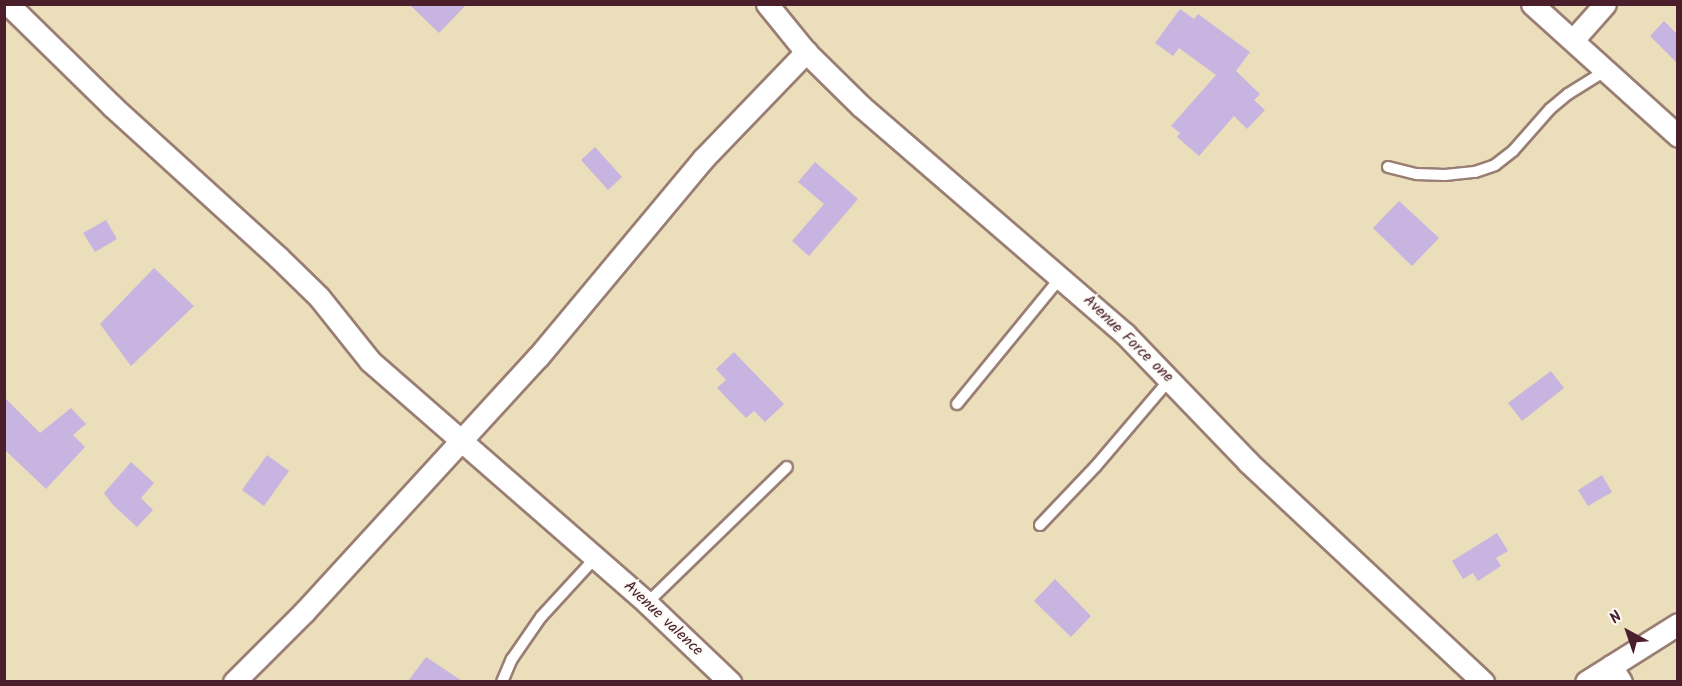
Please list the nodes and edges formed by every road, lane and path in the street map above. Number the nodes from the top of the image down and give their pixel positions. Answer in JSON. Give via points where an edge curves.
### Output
{"nodes":[{"id":1,"x":767,"y":4,"type":"edge"},
{"id":2,"x":1532,"y":4,"type":"edge"},
{"id":3,"x":1605,"y":4,"type":"edge"},
{"id":4,"x":6,"y":5,"type":"edge"},
{"id":5,"x":1573,"y":40,"type":"junction"},
{"id":6,"x":806,"y":52,"type":"junction"},
{"id":7,"x":1605,"y":71,"type":"junction"},
{"id":8,"x":1677,"y":136,"type":"edge"},
{"id":9,"x":1388,"y":167,"type":"dead end"},
{"id":10,"x":1061,"y":277,"type":"junction"},
{"id":11,"x":1170,"y":380,"type":"junction"},
{"id":12,"x":957,"y":404,"type":"dead end"},
{"id":13,"x":462,"y":440,"type":"junction"},
{"id":14,"x":787,"y":467,"type":"dead end"},
{"id":15,"x":1040,"y":525,"type":"dead end"},
{"id":16,"x":595,"y":558,"type":"junction"},
{"id":17,"x":647,"y":603,"type":"junction"},
{"id":18,"x":1677,"y":624,"type":"edge"},
{"id":19,"x":1616,"y":674,"type":"edge"},
{"id":20,"x":234,"y":681,"type":"edge"},
{"id":21,"x":502,"y":681,"type":"edge"},
{"id":22,"x":730,"y":681,"type":"edge"},
{"id":23,"x":1484,"y":681,"type":"edge"},
{"id":24,"x":1586,"y":681,"type":"edge"}],
"edges":[{"from":1,"to":6,"type":"street","name":"Avenue Force one"},
{"from":2,"to":5,"type":"street"},
{"from":3,"to":5,"type":"street"},
{"from":4,"to":13,"type":"street","name":"Avenue valence","via":[[319,297],[370,361]]},
{"from":5,"to":7,"type":"street"},
{"from":6,"to":10,"type":"street","name":"Avenue Force one","via":[[964,198]]},
{"from":6,"to":13,"type":"street","via":[[703,159],[552,341]]},
{"from":7,"to":8,"type":"street"},
{"from":7,"to":9,"type":"lane","via":[[1550,109],[1513,151],[1495,165],[1445,175]]},
{"from":10,"to":11,"type":"street","name":"Avenue Force one","via":[[1125,333]]},
{"from":10,"to":12,"type":"lane"},
{"from":11,"to":15,"type":"lane"},
{"from":11,"to":23,"type":"street","name":"Avenue Force one","via":[[1248,462]]},
{"from":13,"to":16,"type":"street","name":"Avenue valence"},
{"from":13,"to":20,"type":"street","via":[[304,612]]},
{"from":14,"to":17,"type":"lane"},
{"from":16,"to":17,"type":"street","name":"Avenue valence"},
{"from":16,"to":21,"type":"lane","via":[[541,617]]},
{"from":17,"to":22,"type":"street","name":"Avenue valence"},
{"from":18,"to":19,"type":"street"},
{"from":19,"to":24,"type":"street"}]}
